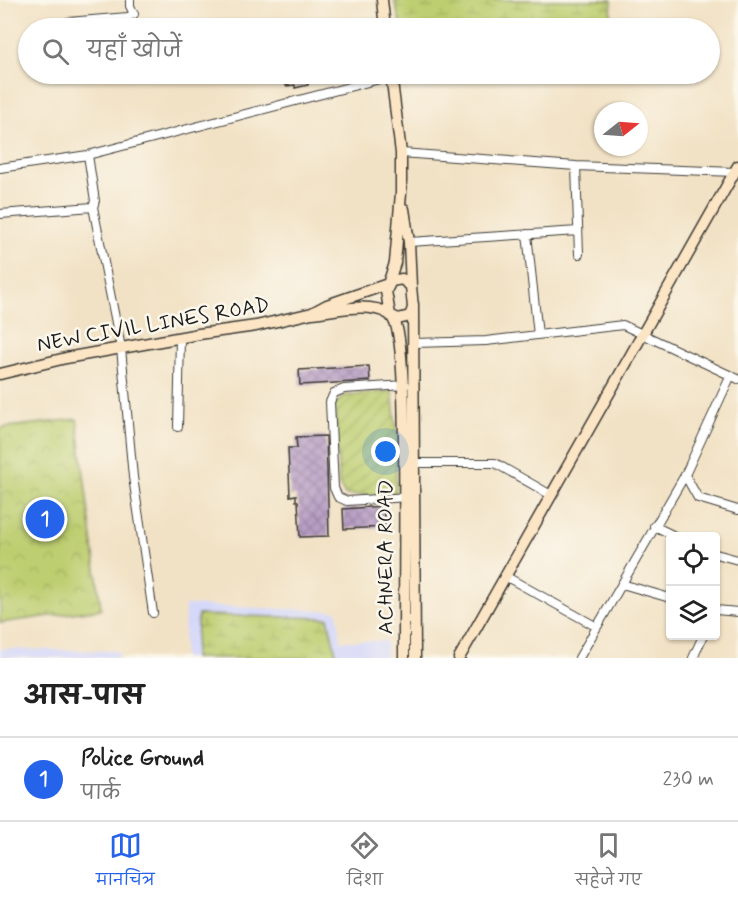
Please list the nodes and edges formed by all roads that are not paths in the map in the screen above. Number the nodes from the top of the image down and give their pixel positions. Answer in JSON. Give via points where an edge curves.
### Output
{"nodes":[{"id":1,"x":130,"y":0,"type":"edge"},
{"id":2,"x":382,"y":0,"type":"edge"},
{"id":3,"x":116,"y":18,"type":"edge"},
{"id":4,"x":384,"y":18,"type":"edge"},
{"id":5,"x":357,"y":84,"type":"edge"},
{"id":6,"x":392,"y":84,"type":"edge"},
{"id":7,"x":401,"y":153,"type":"junction"},
{"id":8,"x":88,"y":155,"type":"junction"},
{"id":9,"x":576,"y":166,"type":"junction"},
{"id":10,"x":0,"y":168,"type":"edge"},
{"id":11,"x":736,"y":169,"type":"edge"},
{"id":12,"x":401,"y":193,"type":"junction"},
{"id":13,"x":93,"y":207,"type":"junction"},
{"id":14,"x":0,"y":214,"type":"edge"},
{"id":15,"x":578,"y":231,"type":"junction"},
{"id":16,"x":527,"y":234,"type":"junction"},
{"id":17,"x":409,"y":242,"type":"junction"},
{"id":18,"x":579,"y":254,"type":"dead end"},
{"id":19,"x":388,"y":284,"type":"junction"},
{"id":20,"x":411,"y":286,"type":"junction"},
{"id":21,"x":413,"y":304,"type":"junction"},
{"id":22,"x":312,"y":313,"type":"junction"},
{"id":23,"x":390,"y":315,"type":"junction"},
{"id":24,"x":643,"y":334,"type":"junction"},
{"id":25,"x":538,"y":335,"type":"junction"},
{"id":26,"x":180,"y":338,"type":"junction"},
{"id":27,"x":414,"y":343,"type":"junction"},
{"id":28,"x":121,"y":348,"type":"junction"},
{"id":29,"x":0,"y":374,"type":"edge"},
{"id":30,"x":734,"y":377,"type":"edge"},
{"id":31,"x":408,"y":385,"type":"junction"},
{"id":32,"x":178,"y":427,"type":"dead end"},
{"id":33,"x":414,"y":463,"type":"junction"},
{"id":34,"x":685,"y":475,"type":"junction"},
{"id":35,"x":551,"y":495,"type":"junction"},
{"id":36,"x":410,"y":497,"type":"junction"},
{"id":37,"x":738,"y":510,"type":"edge"},
{"id":38,"x":654,"y":526,"type":"junction"},
{"id":39,"x":666,"y":532,"type":"edge"},
{"id":40,"x":720,"y":555,"type":"edge"},
{"id":41,"x":738,"y":560,"type":"edge"},
{"id":42,"x":505,"y":576,"type":"junction"},
{"id":43,"x":622,"y":584,"type":"junction"},
{"id":44,"x":666,"y":597,"type":"edge"},
{"id":45,"x":720,"y":610,"type":"edge"},
{"id":46,"x":738,"y":612,"type":"edge"},
{"id":47,"x":153,"y":613,"type":"dead end"},
{"id":48,"x":597,"y":627,"type":"junction"},
{"id":49,"x":701,"y":640,"type":"edge"},
{"id":50,"x":404,"y":658,"type":"edge"},
{"id":51,"x":415,"y":658,"type":"edge"},
{"id":52,"x":459,"y":658,"type":"edge"},
{"id":53,"x":579,"y":658,"type":"edge"},
{"id":54,"x":693,"y":658,"type":"edge"}],
"edges":[{"from":1,"to":3,"type":"street","via":[[134,14]]},
{"from":2,"to":4,"type":"main road"},
{"from":5,"to":8,"type":"street"},
{"from":6,"to":7,"type":"main road"},
{"from":7,"to":9,"type":"street"},
{"from":7,"to":12,"type":"main road"},
{"from":8,"to":10,"type":"street"},
{"from":8,"to":13,"type":"street"},
{"from":9,"to":11,"type":"street"},
{"from":9,"to":15,"type":"street"},
{"from":11,"to":24,"type":"main road"},
{"from":12,"to":17,"type":"main road"},
{"from":12,"to":19,"type":"main road","via":[[395,263]]},
{"from":13,"to":14,"type":"street"},
{"from":13,"to":28,"type":"street"},
{"from":15,"to":16,"type":"street"},
{"from":15,"to":18,"type":"street"},
{"from":16,"to":17,"type":"street"},
{"from":16,"to":25,"type":"street"},
{"from":17,"to":20,"type":"main road"},
{"from":19,"to":20,"type":"main road","via":[[402,279]]},
{"from":19,"to":22,"type":"main road","via":[[327,304]]},
{"from":19,"to":23,"type":"main road"},
{"from":20,"to":21,"type":"main road"},
{"from":21,"to":23,"type":"main road","via":[[406,318]]},
{"from":21,"to":27,"type":"main road","name":"ACHNERA ROAD"},
{"from":22,"to":23,"type":"main road","via":[[363,308]]},
{"from":22,"to":26,"type":"main road","name":"NEW CIVIL LINES ROAD"},
{"from":23,"to":31,"type":"main road","name":"ACHNERA ROAD","via":[[399,337]]},
{"from":24,"to":25,"type":"street","via":[[623,325]]},
{"from":24,"to":30,"type":"street"},
{"from":24,"to":35,"type":"main road"},
{"from":25,"to":27,"type":"street"},
{"from":26,"to":28,"type":"main road","name":"NEW CIVIL LINES ROAD"},
{"from":26,"to":32,"type":"street"},
{"from":27,"to":31,"type":"main road","name":"ACHNERA ROAD"},
{"from":28,"to":29,"type":"main road","name":"NEW CIVIL LINES ROAD"},
{"from":28,"to":47,"type":"street","via":[[133,477]]},
{"from":30,"to":34,"type":"street"},
{"from":31,"to":33,"type":"main road","name":"ACHNERA ROAD"},
{"from":31,"to":36,"type":"main road","name":"ACHNERA ROAD"},
{"from":31,"to":36,"type":"street","via":[[344,389],[334,393],[330,402],[334,488],[338,497],[347,501]]},
{"from":33,"to":35,"type":"street","via":[[495,463]]},
{"from":33,"to":36,"type":"main road","name":"ACHNERA ROAD"},
{"from":34,"to":37,"type":"street","via":[[698,498]]},
{"from":34,"to":38,"type":"street"},
{"from":35,"to":42,"type":"main road"},
{"from":36,"to":50,"type":"main road","name":"ACHNERA ROAD"},
{"from":36,"to":51,"type":"main road","name":"ACHNERA ROAD"},
{"from":38,"to":39,"type":"street"},
{"from":38,"to":43,"type":"street"},
{"from":40,"to":41,"type":"street"},
{"from":42,"to":48,"type":"street"},
{"from":42,"to":52,"type":"main road"},
{"from":43,"to":44,"type":"street"},
{"from":43,"to":48,"type":"street"},
{"from":45,"to":46,"type":"street"},
{"from":48,"to":53,"type":"street"},
{"from":49,"to":54,"type":"street"}]}
